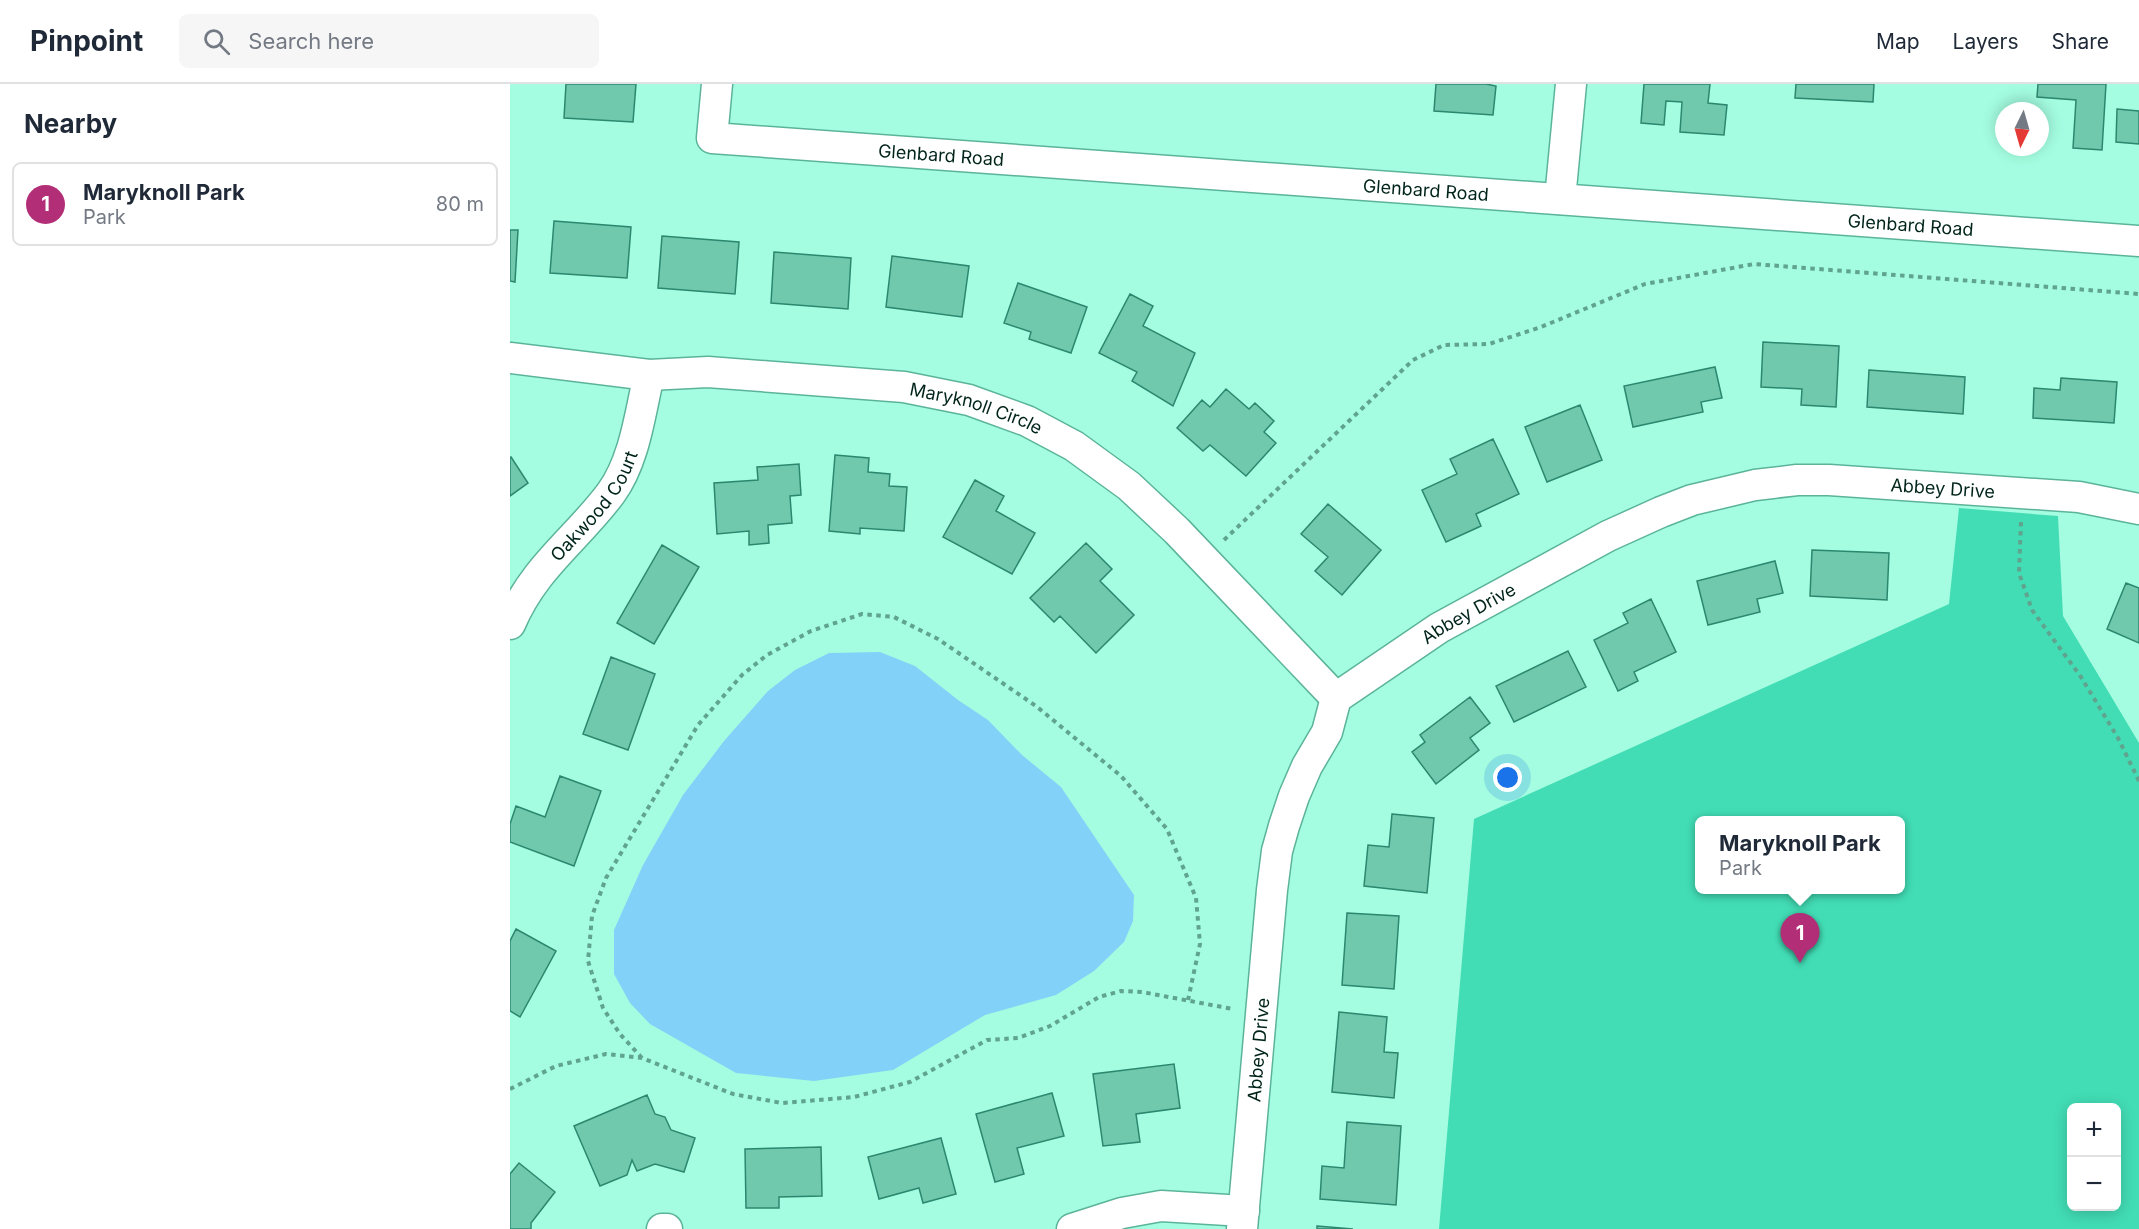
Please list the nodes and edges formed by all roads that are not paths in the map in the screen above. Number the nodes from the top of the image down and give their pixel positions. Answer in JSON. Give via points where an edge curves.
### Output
{"nodes":[{"id":1,"x":717,"y":84,"type":"edge"},
{"id":2,"x":1570,"y":84,"type":"edge"},
{"id":3,"x":1560,"y":200,"type":"junction"},
{"id":4,"x":2139,"y":241,"type":"edge"},
{"id":5,"x":510,"y":358,"type":"edge"},
{"id":6,"x":649,"y":375,"type":"junction"},
{"id":7,"x":2139,"y":509,"type":"edge"},
{"id":8,"x":510,"y":624,"type":"edge"},
{"id":9,"x":1336,"y":698,"type":"junction"},
{"id":10,"x":1243,"y":1220,"type":"edge"},
{"id":11,"x":662,"y":1229,"type":"edge"},
{"id":12,"x":667,"y":1229,"type":"edge"},
{"id":13,"x":1072,"y":1229,"type":"edge"}],
"edges":[{"from":1,"to":3,"type":"street","name":"Glenbard Road","via":[[712,138]]},
{"from":2,"to":3,"type":"street"},
{"from":3,"to":4,"type":"street","name":"Glenbard Road"},
{"from":5,"to":6,"type":"street","name":"Maryknoll Circle"},
{"from":6,"to":8,"type":"street","name":"Oakwood Court","via":[[630,455],[613,491],[544,567],[523,596]]},
{"from":6,"to":9,"type":"street","name":"Maryknoll Circle","via":[[708,372],[904,387],[969,400],[1027,421],[1082,452],[1129,486]]},
{"from":7,"to":9,"type":"street","name":"Abbey Drive","via":[[2079,496],[1829,480],[1755,485],[1692,500],[1608,536],[1439,628]]},
{"from":9,"to":10,"type":"street","name":"Abbey Drive","via":[[1327,732],[1307,766],[1279,842]]},
{"from":10,"to":13,"type":"street","via":[[1161,1206]]},
{"from":11,"to":12,"type":"street"}]}
